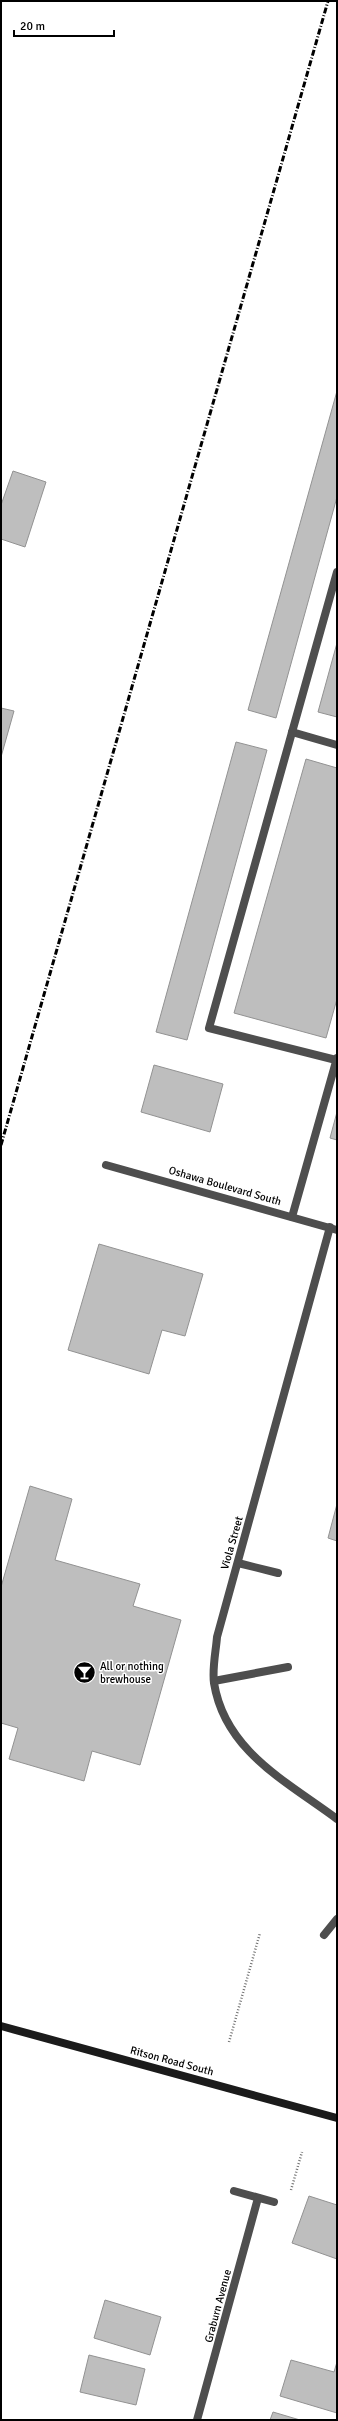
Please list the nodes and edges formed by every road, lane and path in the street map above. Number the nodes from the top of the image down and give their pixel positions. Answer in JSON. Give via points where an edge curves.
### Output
{"nodes":[{"id":1,"x":337,"y":572,"type":"edge"},
{"id":2,"x":292,"y":732,"type":"junction"},
{"id":3,"x":337,"y":745,"type":"edge"},
{"id":4,"x":337,"y":1059,"type":"edge"},
{"id":5,"x":106,"y":1164,"type":"dead end"},
{"id":6,"x":292,"y":1217,"type":"junction"},
{"id":7,"x":334,"y":1228,"type":"edge"},
{"id":8,"x":238,"y":1563,"type":"junction"},
{"id":9,"x":278,"y":1573,"type":"dead end"},
{"id":10,"x":288,"y":1667,"type":"dead end"},
{"id":11,"x":214,"y":1681,"type":"junction"},
{"id":12,"x":337,"y":1819,"type":"edge"},
{"id":13,"x":337,"y":1919,"type":"edge"},
{"id":14,"x":260,"y":1934,"type":"dead end"},
{"id":15,"x":324,"y":1935,"type":"dead end"},
{"id":16,"x":1,"y":2026,"type":"edge"},
{"id":17,"x":229,"y":2042,"type":"dead end"},
{"id":18,"x":337,"y":2118,"type":"edge"},
{"id":19,"x":302,"y":2152,"type":"dead end"},
{"id":20,"x":234,"y":2191,"type":"dead end"},
{"id":21,"x":291,"y":2192,"type":"dead end"},
{"id":22,"x":258,"y":2198,"type":"junction"},
{"id":23,"x":274,"y":2202,"type":"dead end"},
{"id":24,"x":198,"y":2420,"type":"edge"}],
"edges":[{"from":1,"to":2,"type":"street"},
{"from":2,"to":3,"type":"street"},
{"from":2,"to":4,"type":"street","via":[[209,1028]]},
{"from":4,"to":6,"type":"street"},
{"from":5,"to":6,"type":"street","name":"Oshawa Boulevard South"},
{"from":6,"to":7,"type":"street","name":"Oshawa Boulevard South"},
{"from":7,"to":8,"type":"street","name":"Viola Street"},
{"from":8,"to":9,"type":"street"},
{"from":8,"to":11,"type":"street","name":"Viola Street","via":[[217,1637]]},
{"from":10,"to":11,"type":"street"},
{"from":11,"to":12,"type":"street","name":"Viola Street","via":[[220,1710],[235,1736],[254,1758]]},
{"from":13,"to":15,"type":"street"},
{"from":14,"to":17,"type":"path"},
{"from":16,"to":18,"type":"main road","name":"Ritson Road South"},
{"from":19,"to":21,"type":"path"},
{"from":20,"to":22,"type":"street"},
{"from":22,"to":23,"type":"street"},
{"from":22,"to":24,"type":"street","name":"Graburn Avenue"}]}
